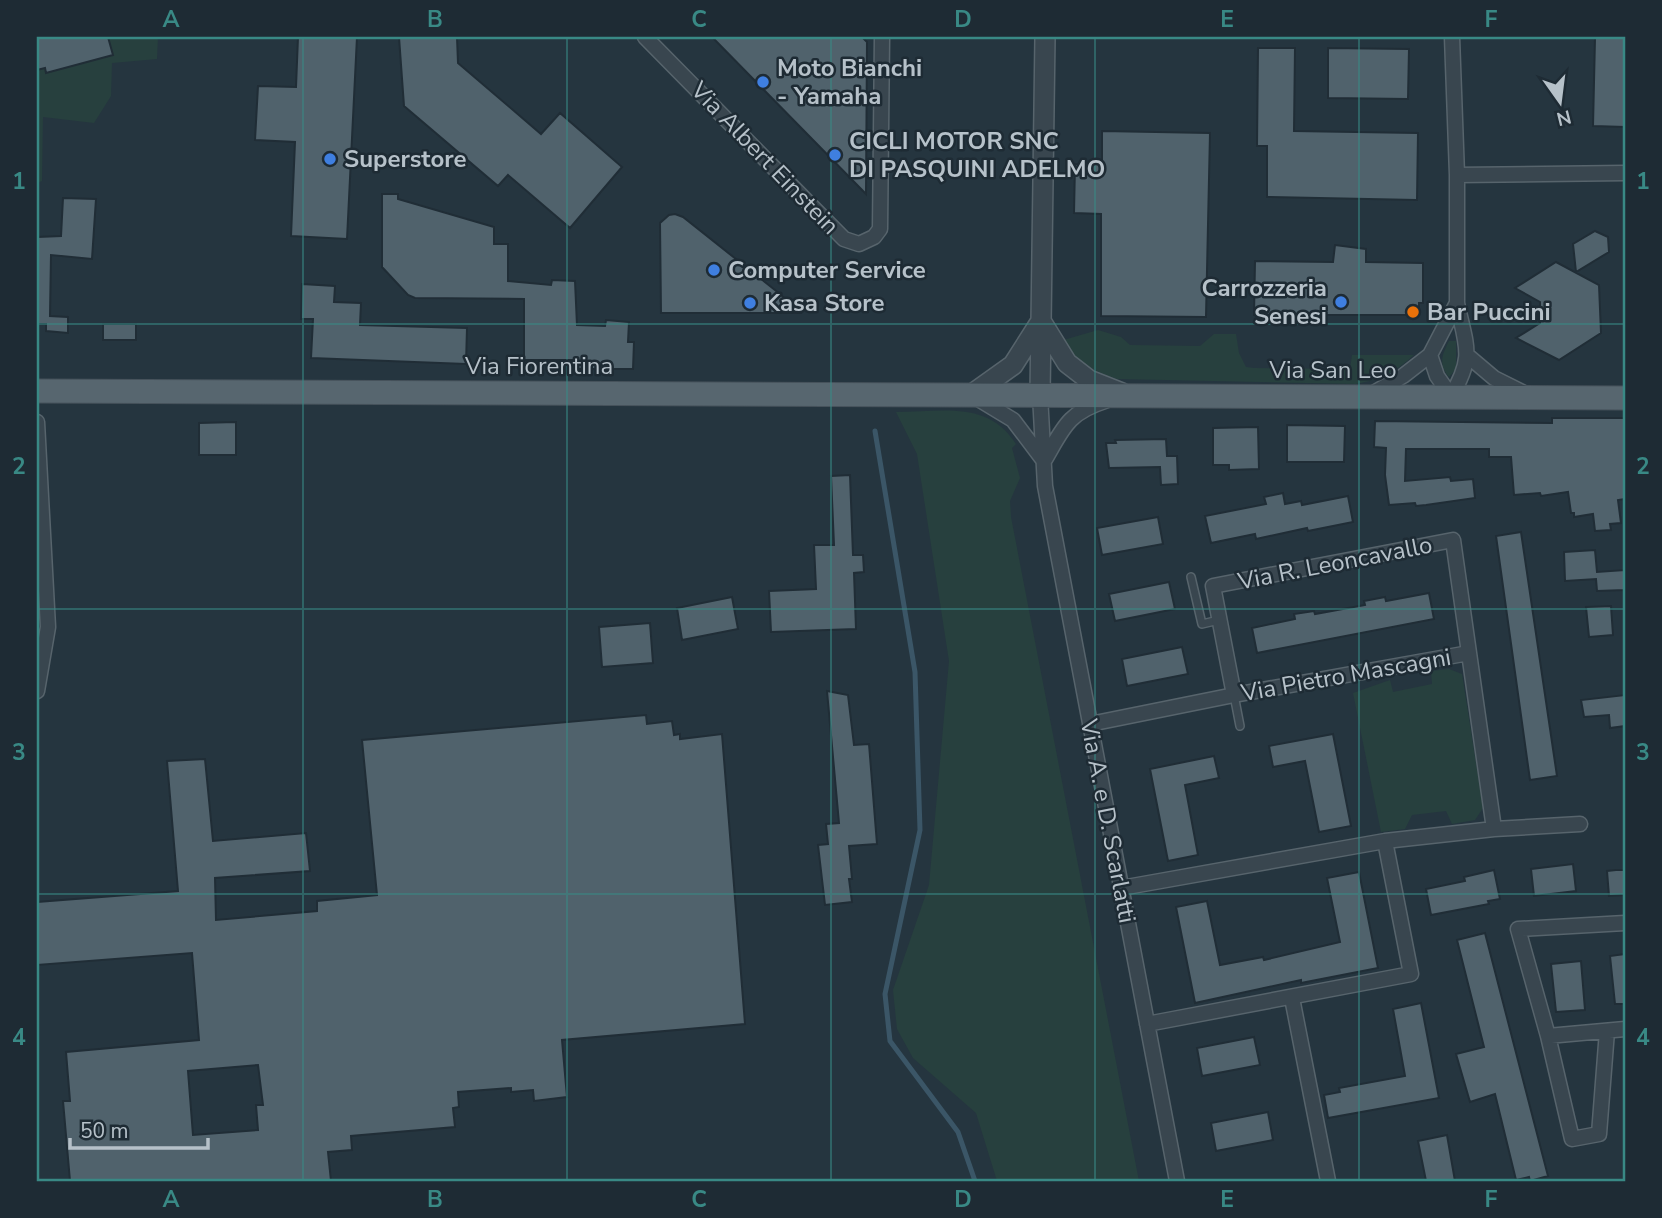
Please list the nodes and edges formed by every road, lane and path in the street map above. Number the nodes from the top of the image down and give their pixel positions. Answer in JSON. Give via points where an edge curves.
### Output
{"nodes":[{"id":1,"x":645,"y":37,"type":"edge"},
{"id":2,"x":882,"y":37,"type":"edge"},
{"id":3,"x":1045,"y":37,"type":"edge"},
{"id":4,"x":1452,"y":37,"type":"edge"},
{"id":5,"x":1625,"y":173,"type":"edge"},
{"id":6,"x":1457,"y":175,"type":"junction"},
{"id":7,"x":1457,"y":303,"type":"junction"},
{"id":8,"x":1041,"y":321,"type":"junction"},
{"id":9,"x":1430,"y":355,"type":"junction"},
{"id":10,"x":1468,"y":356,"type":"junction"},
{"id":11,"x":37,"y":391,"type":"edge"},
{"id":12,"x":971,"y":394,"type":"junction"},
{"id":13,"x":1040,"y":395,"type":"junction"},
{"id":14,"x":1127,"y":395,"type":"junction"},
{"id":15,"x":1451,"y":396,"type":"junction"},
{"id":16,"x":1366,"y":397,"type":"junction"},
{"id":17,"x":1533,"y":398,"type":"junction"},
{"id":18,"x":1625,"y":398,"type":"edge"},
{"id":19,"x":37,"y":422,"type":"edge"},
{"id":20,"x":1044,"y":461,"type":"junction"},
{"id":21,"x":1191,"y":578,"type":"dead end"},
{"id":22,"x":1220,"y":620,"type":"junction"},
{"id":23,"x":1469,"y":653,"type":"junction"},
{"id":24,"x":37,"y":691,"type":"edge"},
{"id":25,"x":1234,"y":695,"type":"junction"},
{"id":26,"x":1090,"y":724,"type":"junction"},
{"id":27,"x":1240,"y":726,"type":"dead end"},
{"id":28,"x":1580,"y":824,"type":"dead end"},
{"id":29,"x":1494,"y":829,"type":"junction"},
{"id":30,"x":1385,"y":841,"type":"junction"},
{"id":31,"x":1121,"y":888,"type":"junction"},
{"id":32,"x":1625,"y":923,"type":"edge"},
{"id":33,"x":1292,"y":998,"type":"junction"},
{"id":34,"x":1147,"y":1024,"type":"junction"},
{"id":35,"x":1625,"y":1029,"type":"edge"},
{"id":36,"x":1607,"y":1031,"type":"junction"},
{"id":37,"x":1548,"y":1036,"type":"junction"},
{"id":38,"x":1177,"y":1181,"type":"edge"},
{"id":39,"x":1328,"y":1181,"type":"edge"}],
"edges":[{"from":1,"to":2,"type":"street","name":"Via Albert Einstein","via":[[844,239],[859,244],[880,229]]},
{"from":3,"to":8,"type":"street"},
{"from":4,"to":6,"type":"street"},
{"from":5,"to":6,"type":"street"},
{"from":6,"to":7,"type":"street"},
{"from":7,"to":9,"type":"street"},
{"from":7,"to":10,"type":"street"},
{"from":8,"to":12,"type":"street","via":[[1013,365]]},
{"from":8,"to":13,"type":"street"},
{"from":8,"to":14,"type":"street","via":[[1067,363],[1089,380]]},
{"from":9,"to":15,"type":"street"},
{"from":9,"to":16,"type":"street"},
{"from":10,"to":15,"type":"street"},
{"from":10,"to":17,"type":"street","via":[[1494,378]]},
{"from":11,"to":12,"type":"main road","name":"Via Fiorentina"},
{"from":12,"to":13,"type":"main road","name":"Via Fiorentina"},
{"from":12,"to":20,"type":"street","via":[[1013,420]]},
{"from":13,"to":14,"type":"main road","name":"Via San Leo"},
{"from":13,"to":20,"type":"street","name":"Via A. e D. Scarlatti"},
{"from":14,"to":16,"type":"main road","name":"Via San Leo"},
{"from":14,"to":20,"type":"street","via":[[1087,407],[1068,421]]},
{"from":15,"to":16,"type":"main road","name":"Via San Leo"},
{"from":15,"to":17,"type":"main road","name":"Via San Leo"},
{"from":17,"to":18,"type":"main road","name":"Via San Leo"},
{"from":19,"to":24,"type":"street","via":[[48,627]]},
{"from":20,"to":26,"type":"street","name":"Via A. e D. Scarlatti"},
{"from":21,"to":22,"type":"lane","via":[[1202,624]]},
{"from":22,"to":23,"type":"street","name":"Via R. Leoncavallo","via":[[1213,586],[1453,540]]},
{"from":22,"to":25,"type":"street","name":"Via R. Leoncavallo"},
{"from":23,"to":25,"type":"street","name":"Via Pietro Mascagni"},
{"from":23,"to":29,"type":"street","name":"Via Pietro Mascagni"},
{"from":25,"to":26,"type":"street","name":"Via Pietro Mascagni"},
{"from":25,"to":27,"type":"lane"},
{"from":26,"to":31,"type":"street","name":"Via A. e D. Scarlatti"},
{"from":28,"to":29,"type":"street"},
{"from":29,"to":30,"type":"street"},
{"from":30,"to":31,"type":"street"},
{"from":30,"to":33,"type":"street","via":[[1411,974]]},
{"from":31,"to":34,"type":"street","name":"Via A. e D. Scarlatti"},
{"from":32,"to":37,"type":"street","via":[[1518,929]]},
{"from":33,"to":34,"type":"street"},
{"from":33,"to":39,"type":"street"},
{"from":34,"to":38,"type":"street","name":"Via A. e D. Scarlatti"},
{"from":35,"to":36,"type":"street"},
{"from":36,"to":37,"type":"street"},
{"from":36,"to":37,"type":"street","via":[[1600,1135],[1572,1139]]}]}
